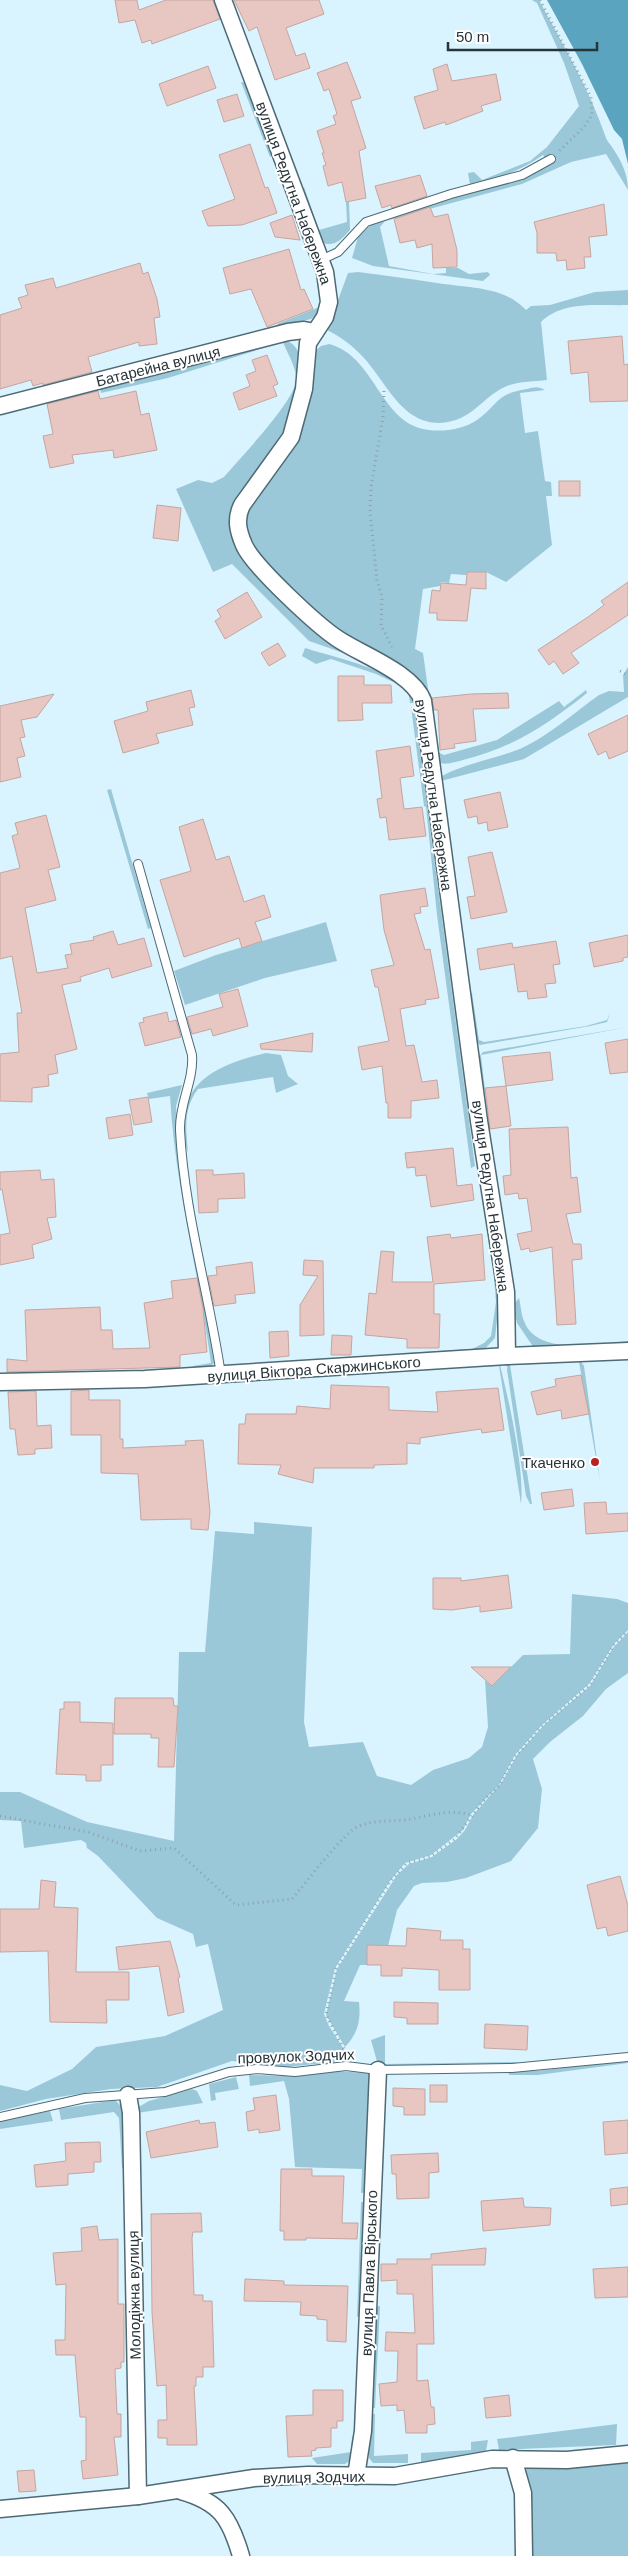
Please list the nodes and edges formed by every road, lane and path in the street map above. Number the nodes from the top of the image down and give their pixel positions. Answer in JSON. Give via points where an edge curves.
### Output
{"nodes":[{"id":1,"x":224,"y":0,"type":"edge"},
{"id":2,"x":540,"y":0,"type":"edge"},
{"id":3,"x":551,"y":159,"type":"joint"},
{"id":4,"x":321,"y":260,"type":"junction"},
{"id":5,"x":315,"y":332,"type":"junction"},
{"id":6,"x":384,"y":390,"type":"dead end"},
{"id":7,"x":0,"y":406,"type":"edge"},
{"id":8,"x":396,"y":651,"type":"dead end"},
{"id":9,"x":620,"y":671,"type":"dead end"},
{"id":10,"x":628,"y":675,"type":"edge"},
{"id":11,"x":138,"y":864,"type":"dead end"},
{"id":12,"x":628,"y":1352,"type":"edge"},
{"id":13,"x":507,"y":1356,"type":"junction"},
{"id":14,"x":221,"y":1375,"type":"junction"},
{"id":15,"x":0,"y":1382,"type":"edge"},
{"id":16,"x":628,"y":1631,"type":"edge"},
{"id":17,"x":471,"y":1815,"type":"junction"},
{"id":18,"x":0,"y":1816,"type":"edge"},
{"id":19,"x":628,"y":2057,"type":"edge"},
{"id":20,"x":346,"y":2066,"type":"junction"},
{"id":21,"x":378,"y":2070,"type":"junction"},
{"id":22,"x":128,"y":2094,"type":"junction"},
{"id":23,"x":0,"y":2117,"type":"edge"},
{"id":24,"x":628,"y":2454,"type":"edge"},
{"id":25,"x":513,"y":2458,"type":"junction"},
{"id":26,"x":356,"y":2476,"type":"junction"},
{"id":27,"x":179,"y":2490,"type":"junction"},
{"id":28,"x":138,"y":2496,"type":"junction"},
{"id":29,"x":0,"y":2509,"type":"edge"},
{"id":30,"x":241,"y":2556,"type":"edge"},
{"id":31,"x":524,"y":2556,"type":"edge"}],
"edges":[{"from":1,"to":4,"type":"street","name":"вулиця Редутна Набережна"},
{"from":2,"to":3,"type":"path","via":[[592,97],[592,115]]},
{"from":3,"to":4,"type":"lane","via":[[522,174],[366,222],[338,252]]},
{"from":4,"to":5,"type":"street","name":"вулиця Редутна Набережна","via":[[330,302]]},
{"from":5,"to":7,"type":"street","name":"Батарейна вулиця","via":[[288,332]]},
{"from":5,"to":13,"type":"street","name":"вулиця Редутна Набережна","via":[[308,343],[304,389],[291,436],[242,505],[237,515],[238,527],[244,546],[256,563],[310,616],[336,638],[414,685],[423,700],[479,1121],[506,1292]]},
{"from":6,"to":8,"type":"path","via":[[370,512],[377,580],[382,597],[381,625]]},
{"from":9,"to":10,"type":"path"},
{"from":11,"to":14,"type":"lane","via":[[192,1055],[193,1067],[180,1108],[182,1157]]},
{"from":12,"to":13,"type":"street","name":"вулиця Віктора Скаржинського"},
{"from":13,"to":14,"type":"street","name":"вулиця Віктора Скаржинського"},
{"from":14,"to":15,"type":"street","name":"вулиця Віктора Скаржинського"},
{"from":16,"to":17,"type":"path","via":[[614,1645],[590,1685],[541,1727],[515,1757],[499,1786]]},
{"from":17,"to":18,"type":"path","via":[[440,1812],[357,1826],[292,1899],[236,1905],[174,1848],[140,1851],[88,1832]]},
{"from":17,"to":20,"type":"path","via":[[455,1839],[431,1856],[406,1864],[390,1882],[336,1970],[326,2015],[346,2050]]},
{"from":19,"to":21,"type":"lane","name":"провулок Зодчих","via":[[512,2068]]},
{"from":20,"to":21,"type":"lane","name":"провулок Зодчих"},
{"from":20,"to":22,"type":"lane","name":"провулок Зодчих","via":[[296,2072],[257,2069],[229,2072],[165,2092]]},
{"from":21,"to":26,"type":"street","name":"вулиця Павла Вірського","via":[[364,2431]]},
{"from":22,"to":23,"type":"lane","name":"провулок Зодчих","via":[[85,2098]]},
{"from":22,"to":28,"type":"street","name":"Молодіжна вулиця","via":[[131,2113]]},
{"from":24,"to":25,"type":"street","name":"вулиця Зодчих","via":[[567,2460]]},
{"from":25,"to":26,"type":"street","name":"вулиця Зодчих","via":[[394,2476]]},
{"from":25,"to":31,"type":"street","via":[[523,2494]]},
{"from":26,"to":27,"type":"street","name":"вулиця Зодчих","via":[[254,2478]]},
{"from":27,"to":28,"type":"street","name":"вулиця Зодчих"},
{"from":27,"to":30,"type":"street","via":[[200,2496],[217,2508],[233,2528]]},
{"from":28,"to":29,"type":"street","name":"вулиця Зодчих"}]}
